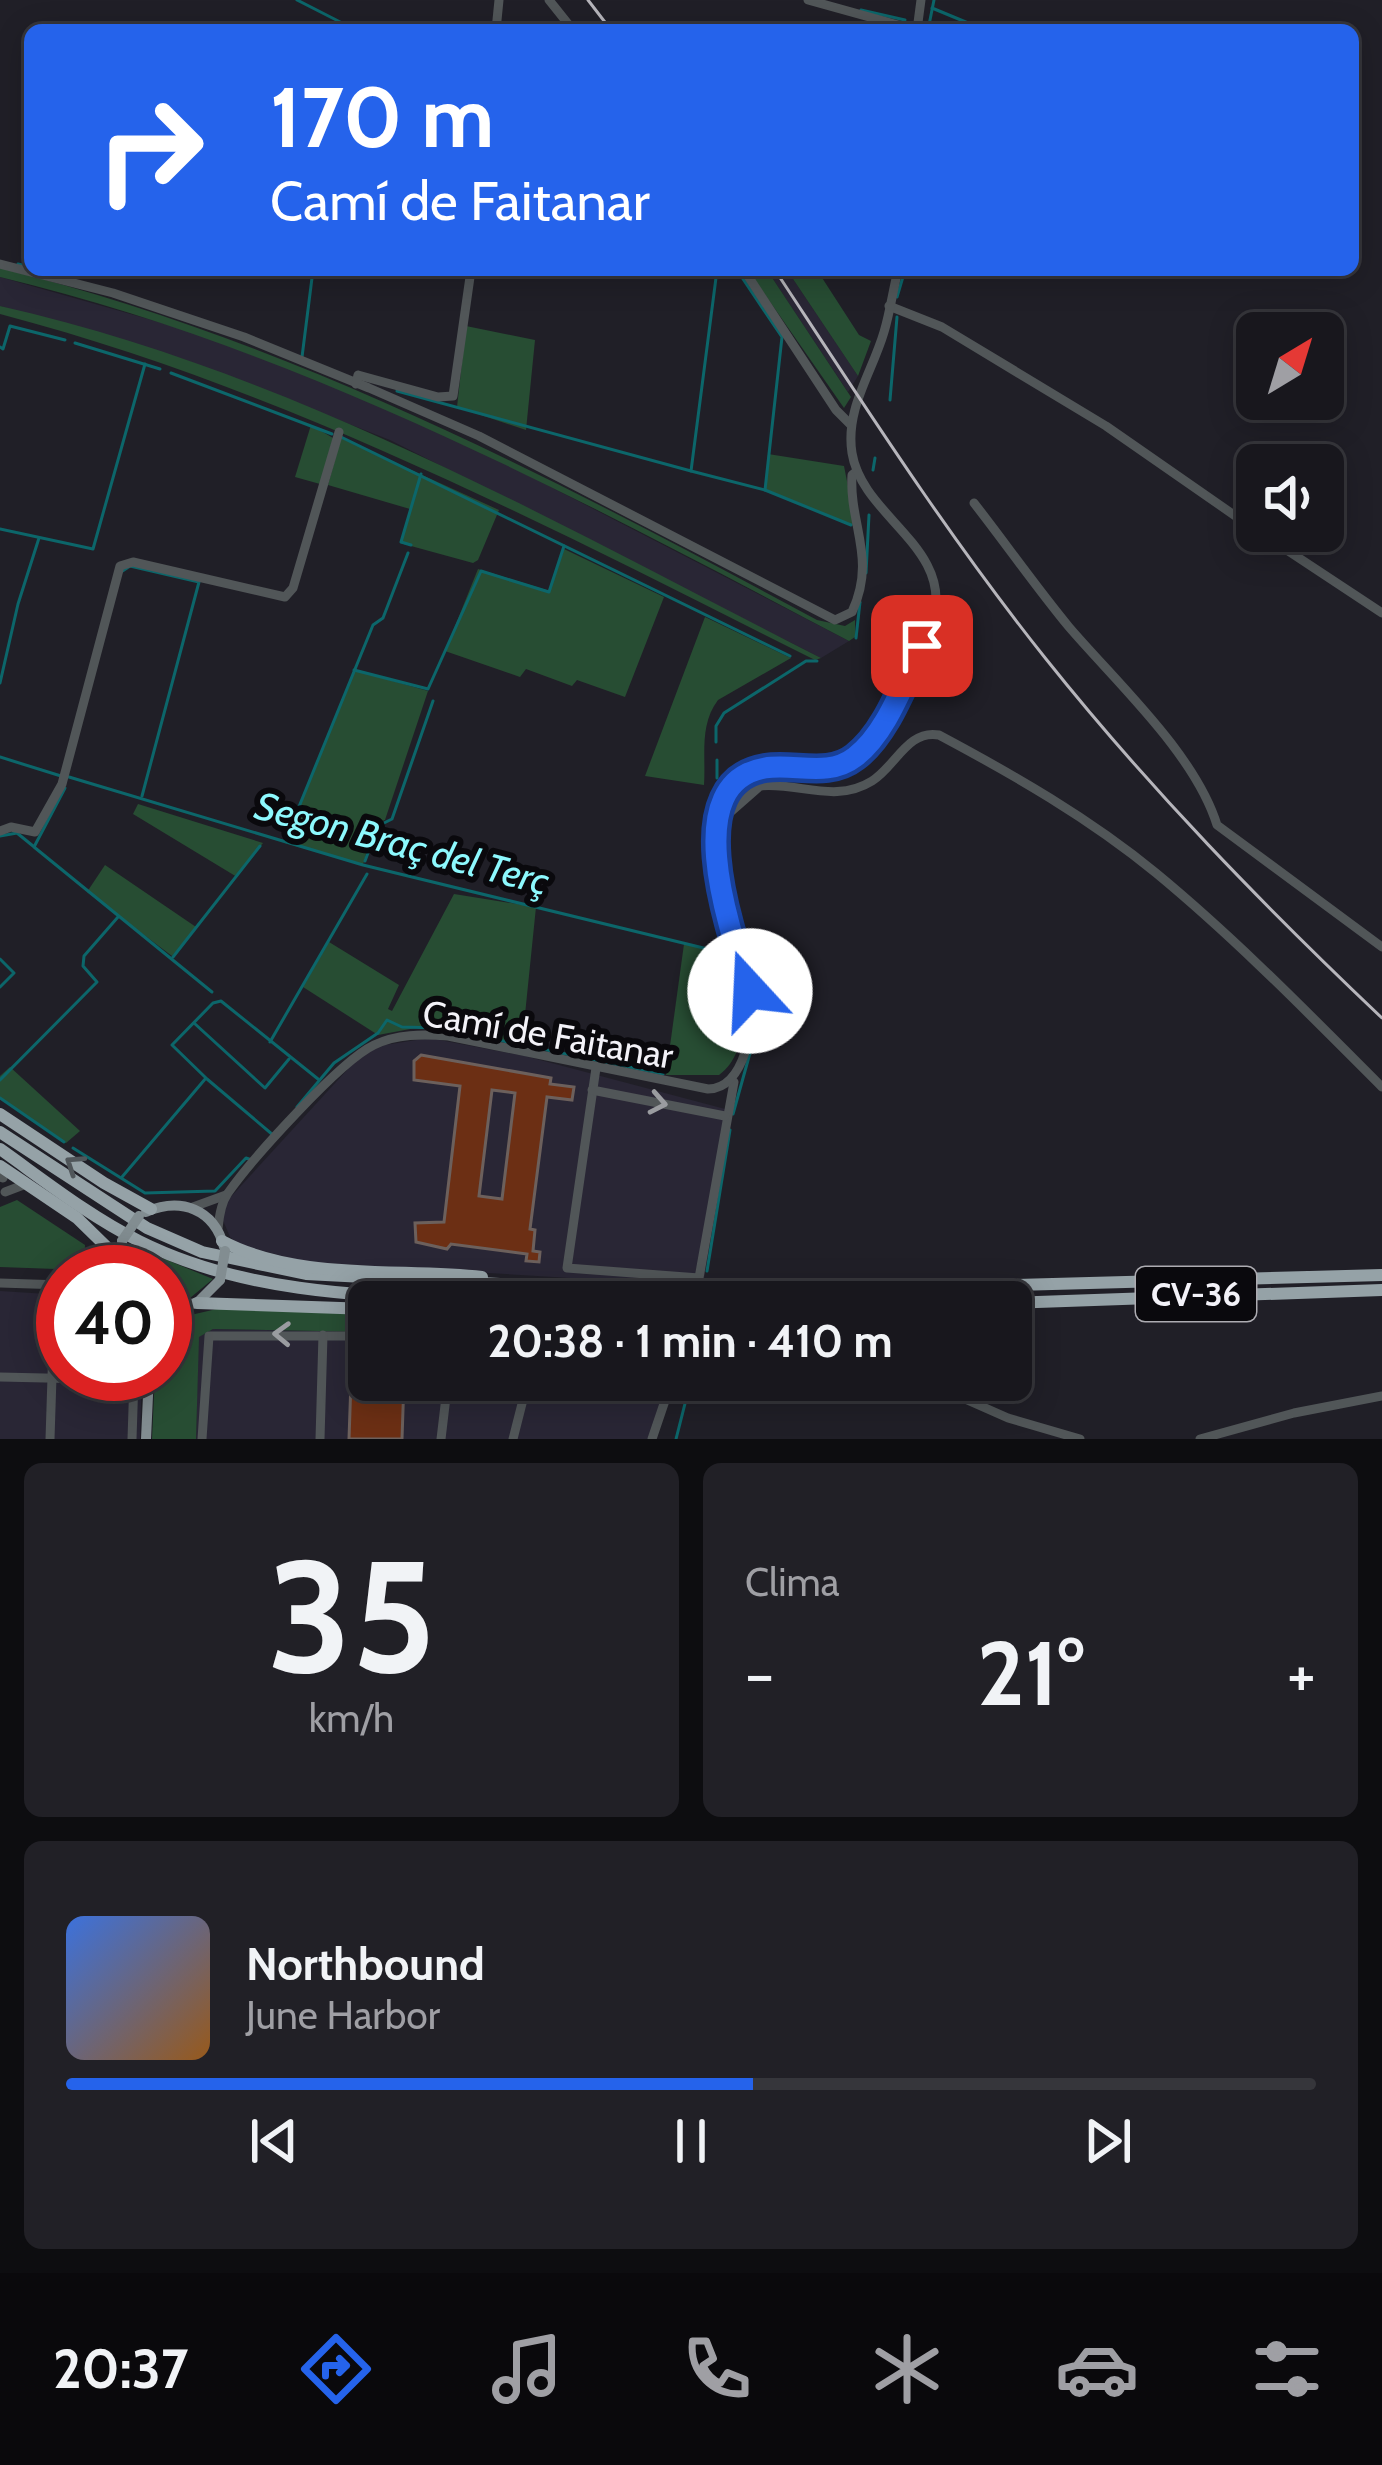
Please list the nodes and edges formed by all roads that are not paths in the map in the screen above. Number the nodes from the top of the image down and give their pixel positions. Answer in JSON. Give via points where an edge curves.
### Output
{"nodes":[{"id":1,"x":550,"y":0,"type":"edge"},
{"id":2,"x":808,"y":0,"type":"edge"},
{"id":3,"x":568,"y":24,"type":"edge"},
{"id":4,"x":895,"y":24,"type":"edge"},
{"id":5,"x":46,"y":276,"type":"edge"},
{"id":6,"x":470,"y":276,"type":"edge"},
{"id":7,"x":748,"y":276,"type":"edge"},
{"id":8,"x":896,"y":276,"type":"edge"},
{"id":9,"x":889,"y":306,"type":"junction"},
{"id":10,"x":356,"y":384,"type":"junction"},
{"id":11,"x":850,"y":424,"type":"junction"},
{"id":12,"x":339,"y":432,"type":"dead end"},
{"id":13,"x":857,"y":471,"type":"junction"},
{"id":14,"x":974,"y":502,"type":"dead end"},
{"id":15,"x":1236,"y":516,"type":"edge"},
{"id":16,"x":1289,"y":552,"type":"edge"},
{"id":17,"x":1382,"y":613,"type":"edge"},
{"id":18,"x":716,"y":827,"type":"junction"},
{"id":19,"x":0,"y":831,"type":"edge"},
{"id":20,"x":1382,"y":947,"type":"edge"},
{"id":21,"x":596,"y":1068,"type":"junction"},
{"id":22,"x":736,"y":1076,"type":"junction"},
{"id":23,"x":1382,"y":1087,"type":"edge"},
{"id":24,"x":708,"y":1089,"type":"junction"},
{"id":25,"x":592,"y":1090,"type":"junction"},
{"id":26,"x":0,"y":1114,"type":"edge"},
{"id":27,"x":725,"y":1116,"type":"junction"},
{"id":28,"x":0,"y":1132,"type":"edge"},
{"id":29,"x":0,"y":1149,"type":"edge"},
{"id":30,"x":1,"y":1174,"type":"edge"},
{"id":31,"x":26,"y":1184,"type":"junction"},
{"id":32,"x":1,"y":1194,"type":"edge"},
{"id":33,"x":226,"y":1195,"type":"junction"},
{"id":34,"x":193,"y":1208,"type":"junction"},
{"id":35,"x":145,"y":1212,"type":"junction"},
{"id":36,"x":222,"y":1240,"type":"junction"},
{"id":37,"x":103,"y":1245,"type":"edge"},
{"id":38,"x":122,"y":1245,"type":"edge"},
{"id":39,"x":1382,"y":1275,"type":"edge"},
{"id":40,"x":420,"y":1281,"type":"edge"},
{"id":41,"x":496,"y":1281,"type":"edge"},
{"id":42,"x":0,"y":1282,"type":"edge"},
{"id":43,"x":36,"y":1283,"type":"edge"},
{"id":44,"x":1032,"y":1286,"type":"edge"},
{"id":45,"x":1382,"y":1290,"type":"edge"},
{"id":46,"x":348,"y":1292,"type":"edge"},
{"id":47,"x":1032,"y":1302,"type":"edge"},
{"id":48,"x":197,"y":1303,"type":"junction"},
{"id":49,"x":192,"y":1305,"type":"edge"},
{"id":50,"x":348,"y":1308,"type":"edge"},
{"id":51,"x":323,"y":1335,"type":"junction"},
{"id":52,"x":348,"y":1336,"type":"edge"},
{"id":53,"x":0,"y":1377,"type":"edge"},
{"id":54,"x":36,"y":1378,"type":"edge"},
{"id":55,"x":1382,"y":1396,"type":"edge"},
{"id":56,"x":51,"y":1401,"type":"edge"},
{"id":57,"x":133,"y":1401,"type":"edge"},
{"id":58,"x":147,"y":1401,"type":"edge"},
{"id":59,"x":446,"y":1401,"type":"edge"},
{"id":60,"x":523,"y":1401,"type":"edge"},
{"id":61,"x":665,"y":1401,"type":"edge"},
{"id":62,"x":970,"y":1401,"type":"edge"},
{"id":63,"x":50,"y":1439,"type":"edge"},
{"id":64,"x":132,"y":1439,"type":"edge"},
{"id":65,"x":146,"y":1439,"type":"edge"},
{"id":66,"x":202,"y":1439,"type":"edge"},
{"id":67,"x":320,"y":1439,"type":"edge"},
{"id":68,"x":441,"y":1439,"type":"edge"},
{"id":69,"x":513,"y":1439,"type":"edge"},
{"id":70,"x":652,"y":1439,"type":"edge"},
{"id":71,"x":1080,"y":1439,"type":"edge"},
{"id":72,"x":1201,"y":1439,"type":"edge"}],
"edges":[{"from":1,"to":3,"type":"street"},
{"from":2,"to":4,"type":"street"},
{"from":5,"to":10,"type":"street","via":[[244,337]]},
{"from":6,"to":10,"type":"street","via":[[453,396],[358,375]]},
{"from":7,"to":11,"type":"street"},
{"from":8,"to":9,"type":"street"},
{"from":9,"to":11,"type":"street"},
{"from":9,"to":15,"type":"street","via":[[946,329],[1106,426]]},
{"from":10,"to":13,"type":"street","via":[[479,436],[835,620],[852,612],[861,574],[851,493]]},
{"from":11,"to":13,"type":"street"},
{"from":12,"to":19,"type":"street","via":[[285,597],[133,562],[119,566],[62,784],[34,832]]},
{"from":13,"to":18,"type":"street","via":[[930,568],[936,605],[922,646],[865,748],[839,767],[742,777],[721,800]]},
{"from":14,"to":20,"type":"street","via":[[1181,758],[1217,824]]},
{"from":16,"to":17,"type":"street"},
{"from":18,"to":22,"type":"street","via":[[723,910],[751,1002]]},
{"from":18,"to":23,"type":"street","via":[[760,786],[847,791],[871,782],[916,739],[939,735],[1013,774],[1156,873]]},
{"from":21,"to":24,"type":"street","name":"Camí de Faitanar"},
{"from":21,"to":25,"type":"street"},
{"from":21,"to":33,"type":"street","name":"Camí de Faitanar","via":[[448,1036],[387,1040],[346,1064]]},
{"from":22,"to":24,"type":"street","name":"Camí de Faitanar"},
{"from":22,"to":27,"type":"street"},
{"from":24,"to":27,"type":"street"},
{"from":25,"to":27,"type":"street","name":"Camí de Faitanar","one_way":true},
{"from":25,"to":27,"type":"street","via":[[567,1268],[699,1278]]},
{"from":35,"to":26,"type":"highway","one_way":true},
{"from":28,"to":40,"type":"highway","number":"CV-36","via":[[147,1228],[202,1252],[326,1276]]},
{"from":29,"to":46,"type":"highway","via":[[121,1230],[196,1264]]},
{"from":30,"to":31,"type":"highway"},
{"from":30,"to":32,"type":"street"},
{"from":31,"to":32,"type":"street"},
{"from":31,"to":37,"type":"highway"},
{"from":33,"to":34,"type":"street","name":"Camí de Faitanar"},
{"from":33,"to":36,"type":"street","name":"Camí de Faitanar"},
{"from":34,"to":35,"type":"main road"},
{"from":34,"to":36,"type":"main road"},
{"from":35,"to":38,"type":"main road","bridge":true},
{"from":36,"to":41,"type":"highway","via":[[249,1255],[306,1264]]},
{"from":36,"to":48,"type":"main road","bridge":true,"via":[[220,1280]]},
{"from":39,"to":44,"type":"highway","number":"CV-36"},
{"from":42,"to":43,"type":"street"},
{"from":45,"to":47,"type":"highway","number":"CV-36"},
{"from":48,"to":49,"type":"main road"},
{"from":48,"to":50,"type":"highway"},
{"from":51,"to":52,"type":"street"},
{"from":51,"to":66,"type":"street","one_way":true,"via":[[209,1336]]},
{"from":51,"to":67,"type":"street"},
{"from":53,"to":54,"type":"street"},
{"from":55,"to":72,"type":"street"},
{"from":56,"to":63,"type":"street"},
{"from":57,"to":64,"type":"street"},
{"from":58,"to":65,"type":"main road"},
{"from":59,"to":68,"type":"street"},
{"from":60,"to":69,"type":"street"},
{"from":61,"to":70,"type":"street"},
{"from":62,"to":71,"type":"street"}]}
